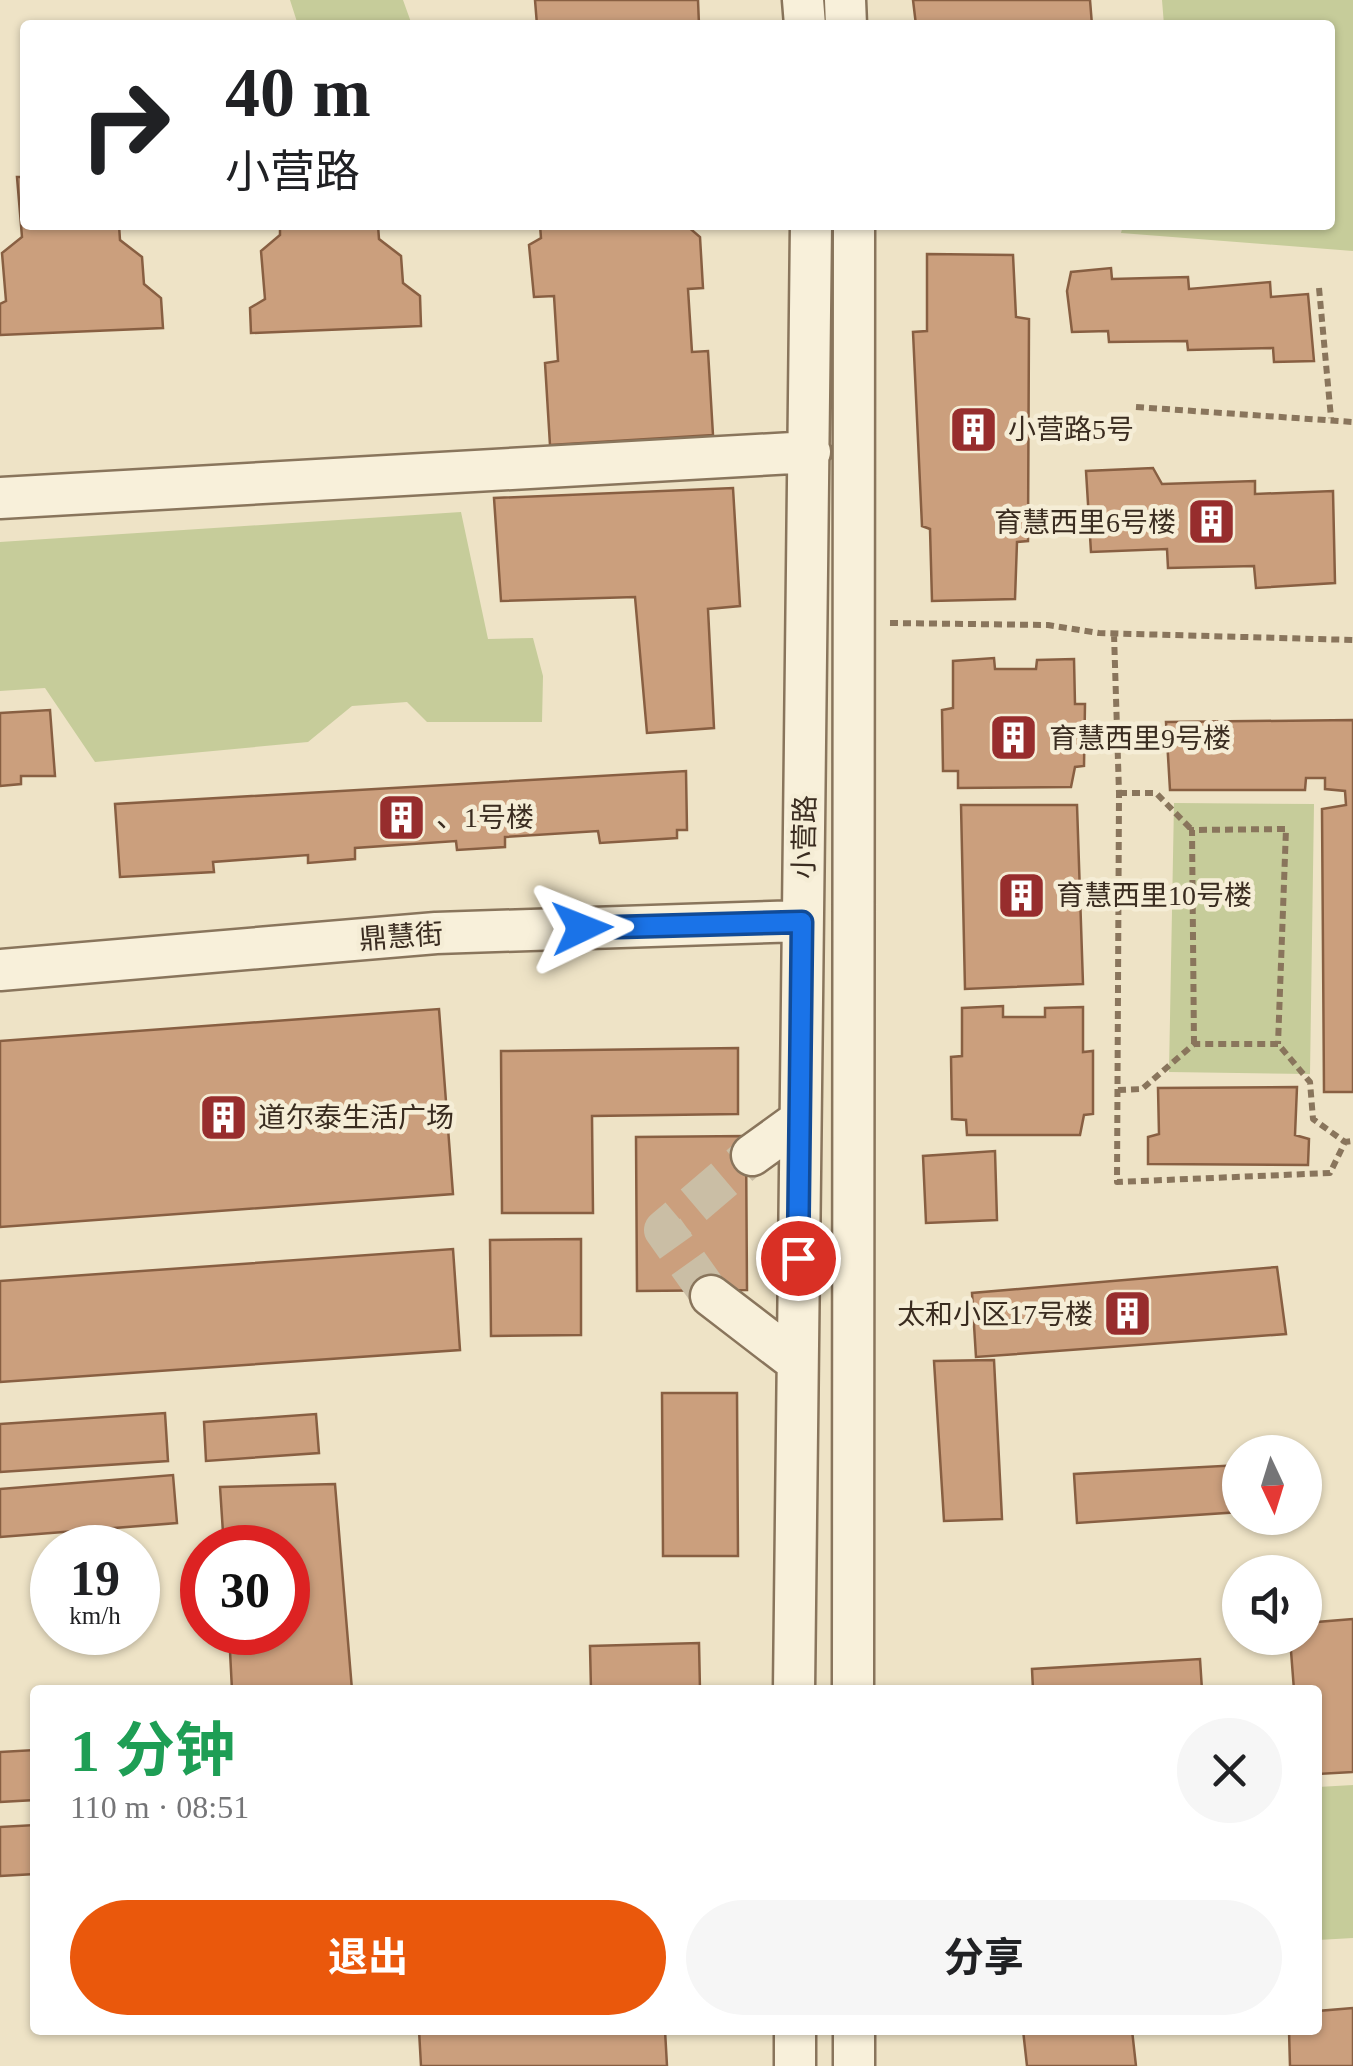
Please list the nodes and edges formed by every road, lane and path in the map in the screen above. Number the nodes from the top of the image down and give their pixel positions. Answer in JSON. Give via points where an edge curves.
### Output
{"nodes":[{"id":1,"x":811,"y":230,"type":"edge"},
{"id":2,"x":854,"y":230,"type":"edge"},
{"id":3,"x":1319,"y":288,"type":"dead end"},
{"id":4,"x":1136,"y":406,"type":"dead end"},
{"id":5,"x":1331,"y":418,"type":"junction"},
{"id":6,"x":1353,"y":422,"type":"edge"},
{"id":7,"x":810,"y":452,"type":"junction"},
{"id":8,"x":0,"y":498,"type":"edge"},
{"id":9,"x":854,"y":622,"type":"junction"},
{"id":10,"x":1114,"y":634,"type":"junction"},
{"id":11,"x":1353,"y":640,"type":"edge"},
{"id":12,"x":1119,"y":793,"type":"junction"},
{"id":13,"x":1192,"y":830,"type":"junction"},
{"id":14,"x":802,"y":922,"type":"junction"},
{"id":15,"x":0,"y":970,"type":"edge"},
{"id":16,"x":1194,"y":1044,"type":"junction"},
{"id":17,"x":1278,"y":1044,"type":"junction"},
{"id":18,"x":1117,"y":1090,"type":"junction"},
{"id":19,"x":799,"y":1121,"type":"junction"},
{"id":20,"x":1349,"y":1141,"type":"edge"},
{"id":21,"x":752,"y":1156,"type":"tunnel mouth"},
{"id":22,"x":712,"y":1296,"type":"tunnel mouth"},
{"id":23,"x":797,"y":1362,"type":"junction"},
{"id":24,"x":794,"y":1685,"type":"edge"},
{"id":25,"x":852,"y":1685,"type":"edge"},
{"id":26,"x":795,"y":2035,"type":"edge"},
{"id":27,"x":854,"y":2035,"type":"edge"},
{"id":28,"x":795,"y":2066,"type":"edge"},
{"id":29,"x":854,"y":2066,"type":"edge"}],
"edges":[{"from":1,"to":7,"type":"street","name":"小营路"},
{"from":2,"to":9,"type":"street","name":"小营路"},
{"from":3,"to":5,"type":"path"},
{"from":4,"to":5,"type":"path"},
{"from":5,"to":6,"type":"path"},
{"from":7,"to":8,"type":"street"},
{"from":7,"to":14,"type":"street","name":"小营路"},
{"from":9,"to":10,"type":"path"},
{"from":9,"to":25,"type":"street","name":"小营路"},
{"from":10,"to":11,"type":"path"},
{"from":10,"to":12,"type":"path"},
{"from":12,"to":13,"type":"path","via":[[1156,793]]},
{"from":12,"to":18,"type":"path"},
{"from":13,"to":16,"type":"path"},
{"from":13,"to":17,"type":"path","via":[[1286,829]]},
{"from":14,"to":15,"type":"street","name":"鼎慧街","via":[[436,933]]},
{"from":14,"to":19,"type":"street","name":"小营路"},
{"from":16,"to":17,"type":"path"},
{"from":16,"to":18,"type":"path","via":[[1142,1090]]},
{"from":17,"to":20,"type":"path","via":[[1310,1082],[1312,1118]]},
{"from":18,"to":20,"type":"path","via":[[1117,1182],[1330,1174]]},
{"from":19,"to":21,"type":"street"},
{"from":19,"to":23,"type":"street","name":"小营路"},
{"from":22,"to":23,"type":"street"},
{"from":23,"to":24,"type":"street","name":"小营路"},
{"from":26,"to":28,"type":"street"},
{"from":27,"to":29,"type":"street"}]}
